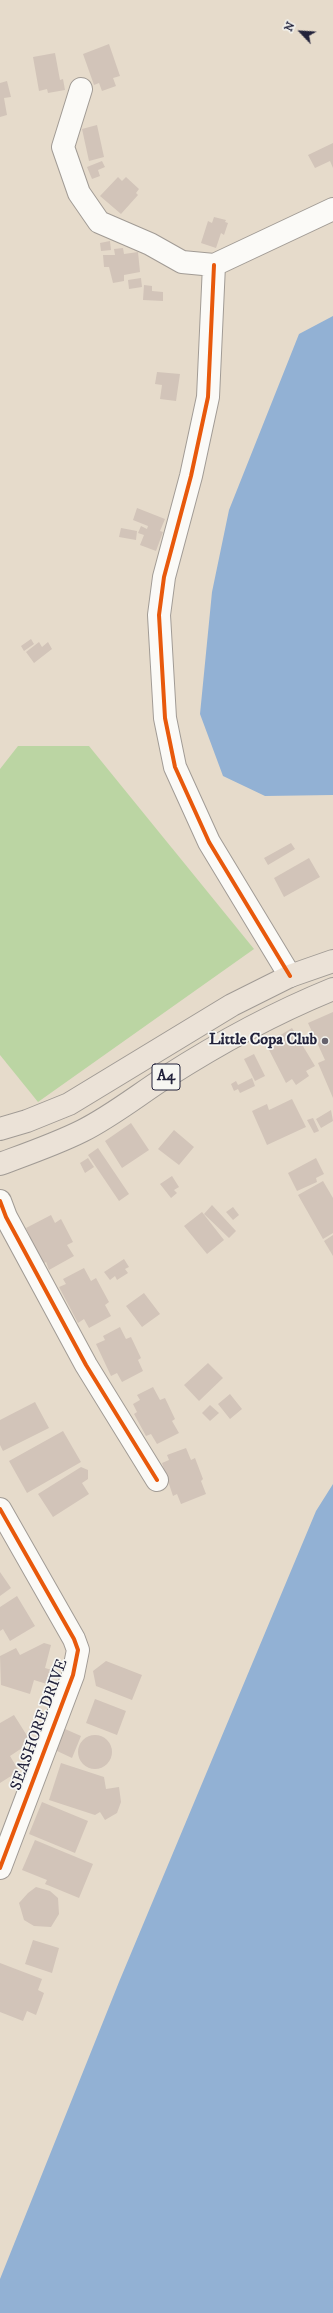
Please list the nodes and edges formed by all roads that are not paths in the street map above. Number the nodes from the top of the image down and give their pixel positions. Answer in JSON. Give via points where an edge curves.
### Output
{"nodes":[{"id":1,"x":81,"y":89,"type":"dead end"},
{"id":2,"x":333,"y":209,"type":"edge"},
{"id":3,"x":214,"y":265,"type":"junction"},
{"id":4,"x":333,"y":961,"type":"edge"},
{"id":5,"x":290,"y":976,"type":"junction"},
{"id":6,"x":333,"y":989,"type":"edge"},
{"id":7,"x":0,"y":1129,"type":"edge"},
{"id":8,"x":0,"y":1164,"type":"edge"},
{"id":9,"x":0,"y":1201,"type":"edge"},
{"id":10,"x":157,"y":1480,"type":"dead end"},
{"id":11,"x":0,"y":1510,"type":"edge"},
{"id":12,"x":9,"y":1817,"type":"edge"},
{"id":13,"x":0,"y":1868,"type":"edge"}],
"edges":[{"from":1,"to":3,"type":"street","via":[[63,147],[79,193],[99,222],[150,244],[182,262]]},
{"from":2,"to":3,"type":"street"},
{"from":3,"to":5,"type":"street","via":[[208,397],[191,476],[164,577],[159,615],[165,718],[174,767],[209,842]]},
{"from":4,"to":5,"type":"highway","number":"A4"},
{"from":5,"to":7,"type":"highway","number":"A4","via":[[232,1005],[68,1104],[26,1122]]},
{"from":6,"to":8,"type":"highway","number":"A4","via":[[254,1025],[214,1047],[164,1078],[119,1111],[81,1132]]},
{"from":9,"to":10,"type":"street","via":[[6,1217],[78,1352]]},
{"from":11,"to":12,"type":"street","name":"SEASHORE DRIVE","via":[[78,1650],[73,1675]]},
{"from":12,"to":13,"type":"street","name":"SEASHORE DRIVE"}]}
